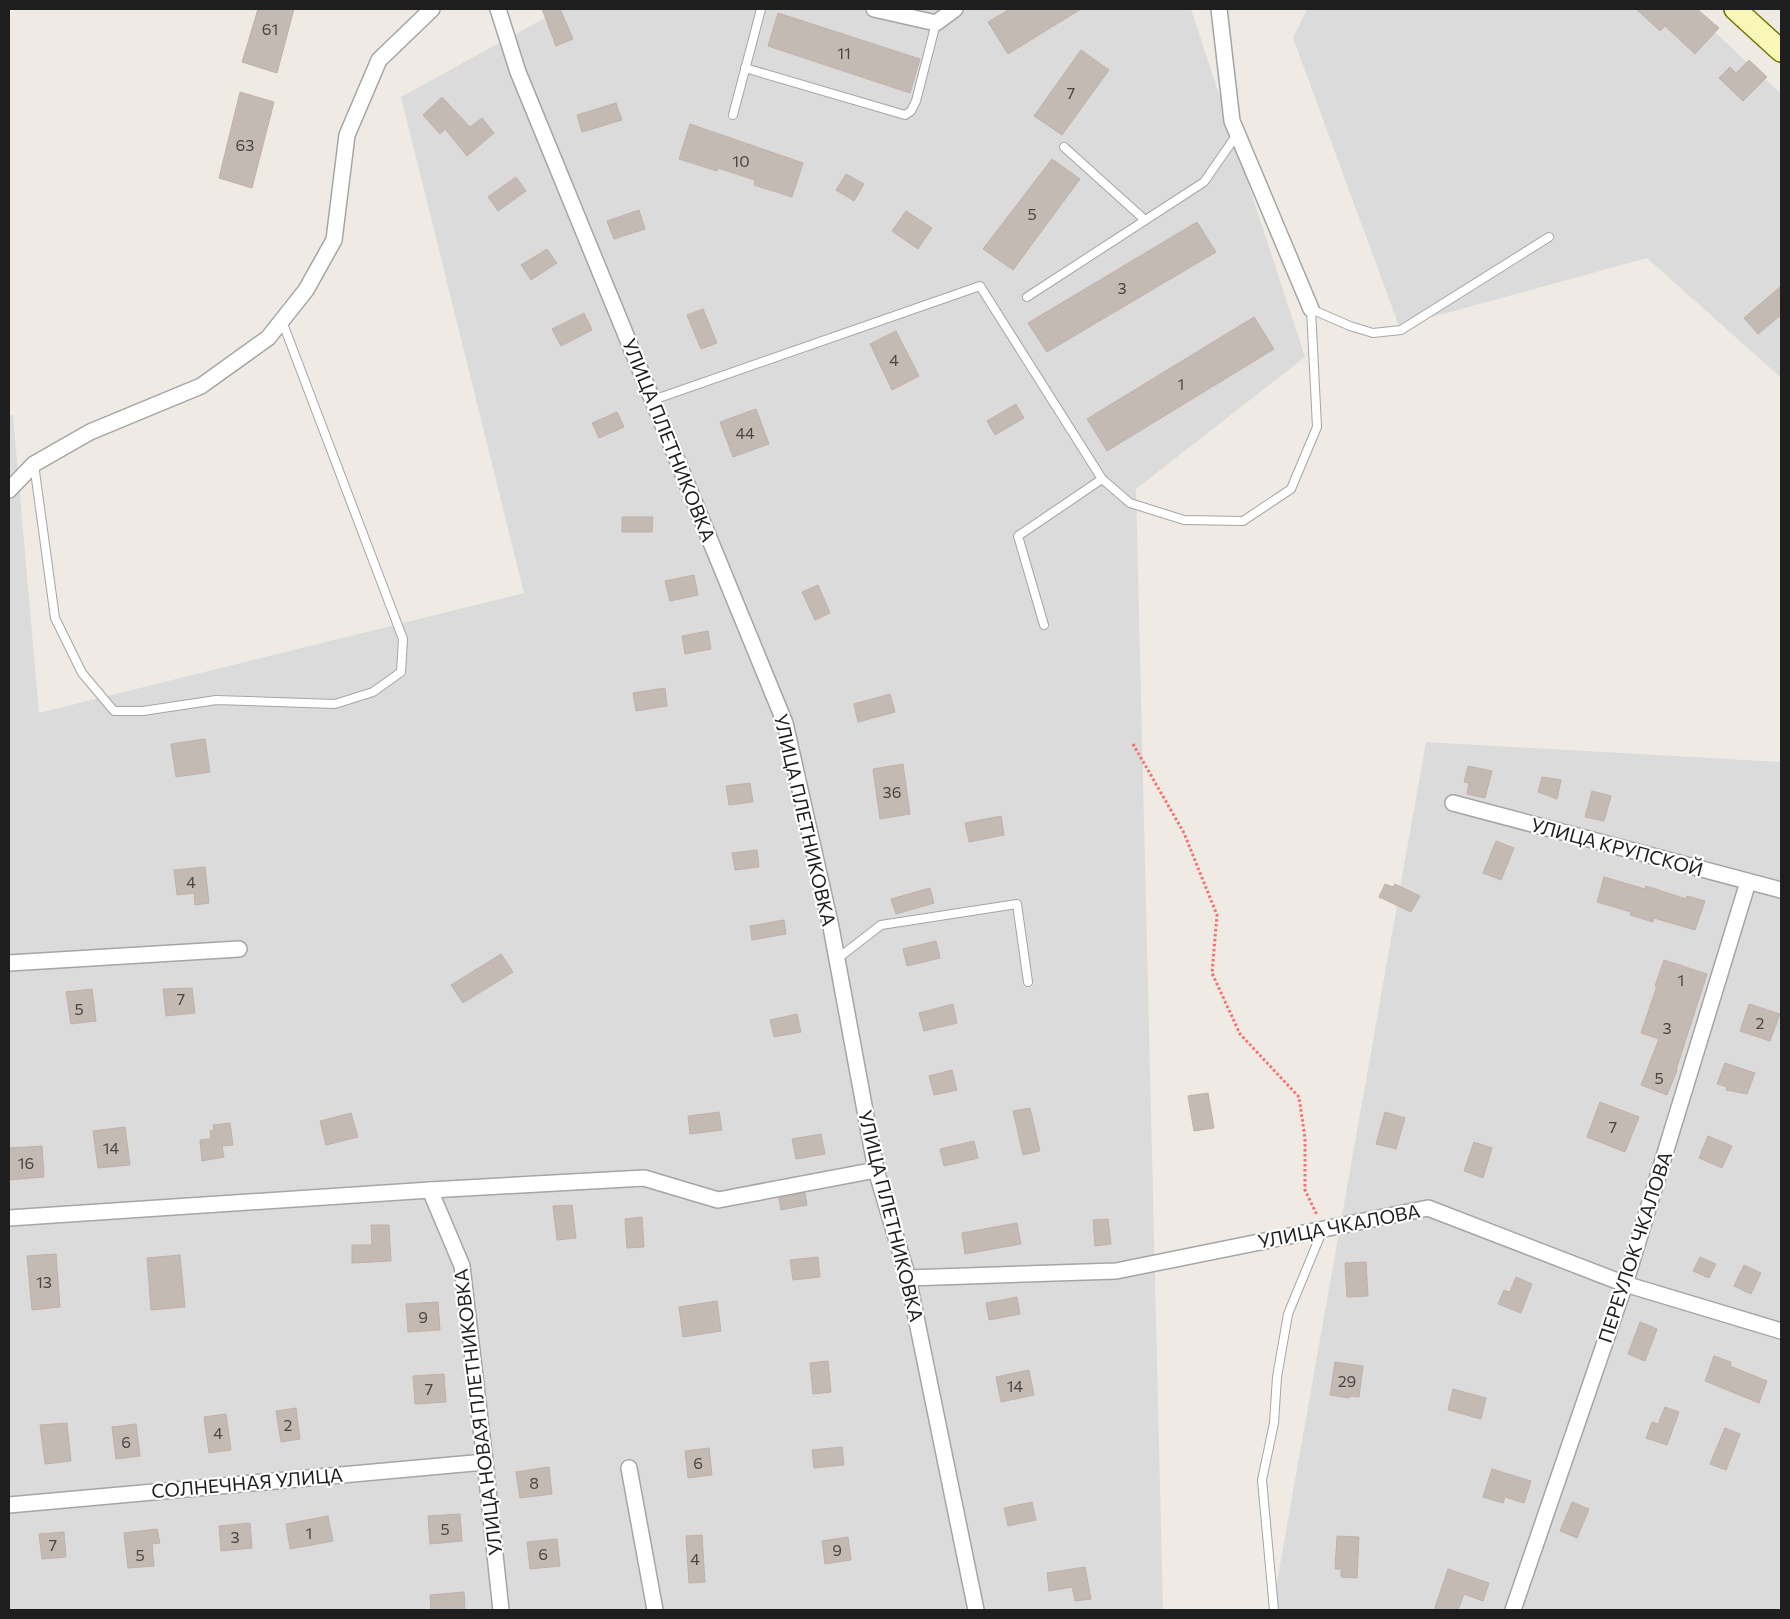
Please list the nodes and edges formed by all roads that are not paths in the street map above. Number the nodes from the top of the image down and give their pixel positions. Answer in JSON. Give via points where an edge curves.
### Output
{"nodes":[{"id":1,"x":432,"y":9,"type":"edge"},
{"id":2,"x":498,"y":9,"type":"edge"},
{"id":3,"x":761,"y":9,"type":"edge"},
{"id":4,"x":874,"y":9,"type":"edge"},
{"id":5,"x":1219,"y":9,"type":"edge"},
{"id":6,"x":1736,"y":9,"type":"edge"},
{"id":7,"x":952,"y":10,"type":"edge"},
{"id":8,"x":936,"y":23,"type":"junction"},
{"id":9,"x":1781,"y":51,"type":"edge"},
{"id":10,"x":745,"y":68,"type":"junction"},
{"id":11,"x":733,"y":115,"type":"dead end"},
{"id":12,"x":1238,"y":133,"type":"junction"},
{"id":13,"x":1064,"y":147,"type":"dead end"},
{"id":14,"x":1145,"y":220,"type":"junction"},
{"id":15,"x":1549,"y":237,"type":"dead end"},
{"id":16,"x":1027,"y":297,"type":"dead end"},
{"id":17,"x":1312,"y":309,"type":"junction"},
{"id":18,"x":282,"y":320,"type":"junction"},
{"id":19,"x":652,"y":400,"type":"junction"},
{"id":20,"x":34,"y":464,"type":"junction"},
{"id":21,"x":1102,"y":478,"type":"junction"},
{"id":22,"x":9,"y":490,"type":"edge"},
{"id":23,"x":1044,"y":625,"type":"dead end"},
{"id":24,"x":1453,"y":803,"type":"dead end"},
{"id":25,"x":1748,"y":882,"type":"junction"},
{"id":26,"x":1781,"y":890,"type":"edge"},
{"id":27,"x":240,"y":949,"type":"dead end"},
{"id":28,"x":837,"y":959,"type":"junction"},
{"id":29,"x":9,"y":963,"type":"edge"},
{"id":30,"x":1028,"y":982,"type":"dead end"},
{"id":31,"x":876,"y":1170,"type":"junction"},
{"id":32,"x":430,"y":1190,"type":"junction"},
{"id":33,"x":9,"y":1218,"type":"edge"},
{"id":34,"x":1323,"y":1229,"type":"junction"},
{"id":35,"x":908,"y":1278,"type":"junction"},
{"id":36,"x":1625,"y":1284,"type":"junction"},
{"id":37,"x":1781,"y":1331,"type":"edge"},
{"id":38,"x":485,"y":1462,"type":"junction"},
{"id":39,"x":629,"y":1468,"type":"dead end"},
{"id":40,"x":9,"y":1505,"type":"edge"},
{"id":41,"x":501,"y":1610,"type":"edge"},
{"id":42,"x":655,"y":1610,"type":"edge"},
{"id":43,"x":976,"y":1610,"type":"edge"},
{"id":44,"x":1274,"y":1610,"type":"edge"},
{"id":45,"x":1513,"y":1610,"type":"edge"}],
"edges":[{"from":1,"to":18,"type":"street","via":[[379,60],[348,135],[334,240],[306,290]]},
{"from":2,"to":19,"type":"street","name":"УЛИЦА ПЛЕТНИКОВКА","via":[[518,72]]},
{"from":3,"to":10,"type":"lane"},
{"from":4,"to":8,"type":"street"},
{"from":5,"to":12,"type":"street","via":[[1232,121]]},
{"from":6,"to":9,"type":"main road"},
{"from":7,"to":8,"type":"street"},
{"from":8,"to":10,"type":"lane","via":[[916,100],[905,115]]},
{"from":10,"to":11,"type":"lane"},
{"from":12,"to":14,"type":"lane","via":[[1204,182]]},
{"from":12,"to":17,"type":"street"},
{"from":13,"to":14,"type":"lane"},
{"from":14,"to":16,"type":"lane"},
{"from":15,"to":17,"type":"lane","via":[[1402,330],[1373,333]]},
{"from":17,"to":21,"type":"lane","via":[[1317,428],[1291,489],[1243,521],[1184,520],[1130,503]]},
{"from":18,"to":20,"type":"street","via":[[268,338],[201,386],[90,432]]},
{"from":18,"to":20,"type":"lane","via":[[402,639],[401,672],[373,692],[336,704],[216,700],[143,711],[114,711],[82,672],[55,618]]},
{"from":19,"to":21,"type":"lane","via":[[980,286]]},
{"from":19,"to":28,"type":"street","name":"УЛИЦА ПЛЕТНИКОВКА","via":[[785,723]]},
{"from":20,"to":22,"type":"street"},
{"from":21,"to":23,"type":"lane","via":[[1018,536]]},
{"from":24,"to":25,"type":"street","name":"УЛИЦА КРУПСКОЙ"},
{"from":25,"to":26,"type":"street","name":"УЛИЦА КРУПСКОЙ"},
{"from":25,"to":36,"type":"street","name":"ПЕРЕУЛОК ЧКАЛОВА"},
{"from":27,"to":29,"type":"street"},
{"from":28,"to":30,"type":"lane","via":[[881,925],[1017,904]]},
{"from":28,"to":31,"type":"street","name":"УЛИЦА ПЛЕТНИКОВКА"},
{"from":31,"to":32,"type":"street","via":[[718,1200],[644,1178]]},
{"from":31,"to":35,"type":"street","name":"УЛИЦА ПЛЕТНИКОВКА"},
{"from":32,"to":33,"type":"street"},
{"from":32,"to":38,"type":"street","name":"УЛИЦА НОВАЯ ПЛЕТНИКОВКА","via":[[462,1266]]},
{"from":34,"to":35,"type":"street","name":"УЛИЦА ЧКАЛОВА","via":[[1116,1272]]},
{"from":34,"to":36,"type":"street","name":"УЛИЦА ЧКАЛОВА","via":[[1428,1208]]},
{"from":34,"to":44,"type":"lane","via":[[1288,1314],[1277,1378],[1274,1424],[1262,1480]]},
{"from":35,"to":43,"type":"street","name":"УЛИЦА ПЛЕТНИКОВКА"},
{"from":36,"to":37,"type":"street","name":"УЛИЦА ЧКАЛОВА"},
{"from":36,"to":45,"type":"street","name":"ПЕРЕУЛОК ЧКАЛОВА"},
{"from":38,"to":40,"type":"street","name":"СОЛНЕЧНАЯ УЛИЦА"},
{"from":38,"to":41,"type":"street","name":"УЛИЦА НОВАЯ ПЛЕТНИКОВКА"},
{"from":39,"to":42,"type":"street"}]}
